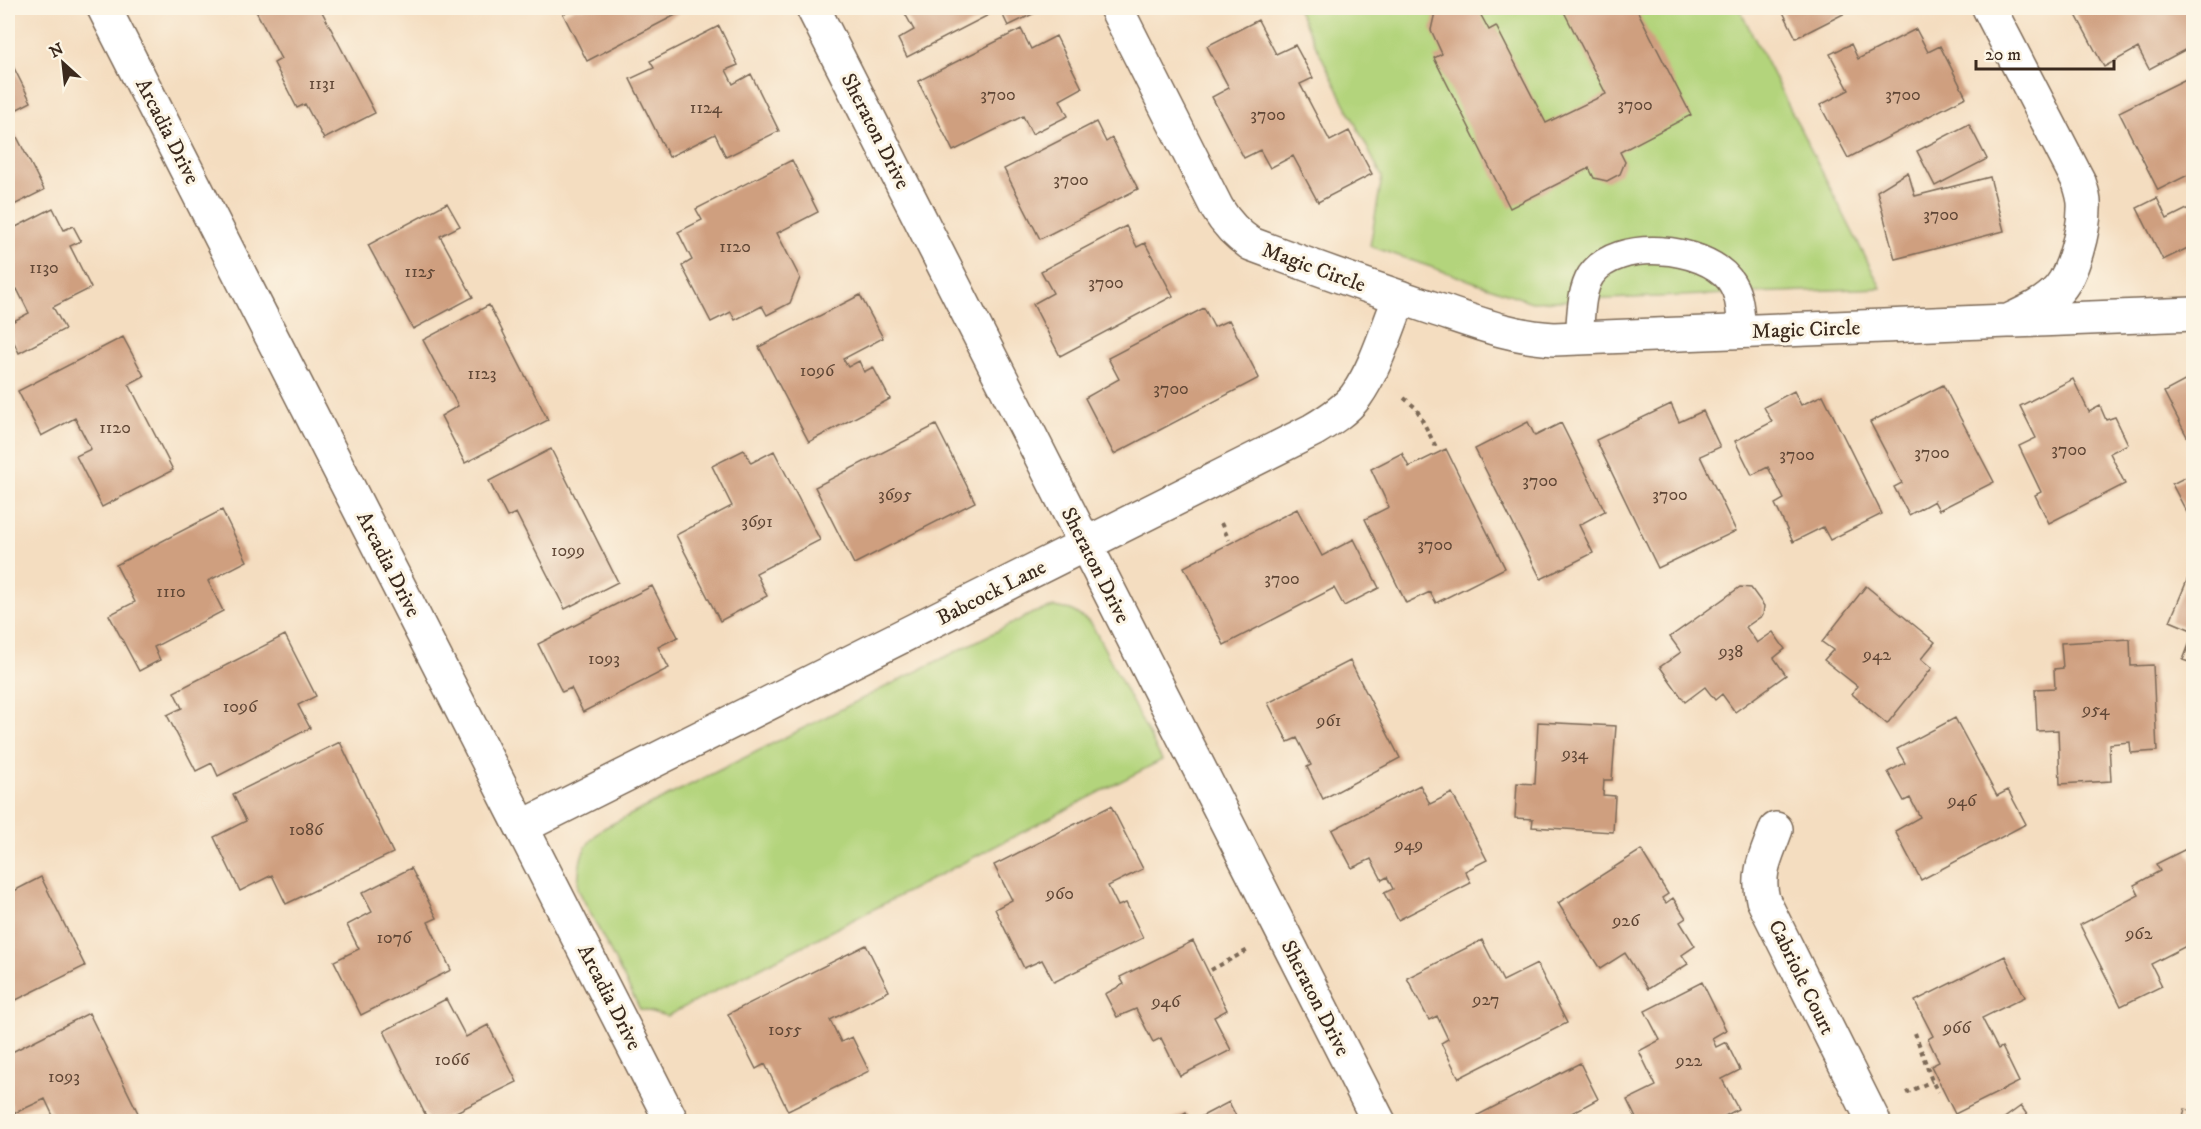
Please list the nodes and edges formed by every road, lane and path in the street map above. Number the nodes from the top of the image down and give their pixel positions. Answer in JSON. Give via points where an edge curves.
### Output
{"nodes":[{"id":1,"x":104,"y":8,"type":"edge"},
{"id":2,"x":813,"y":8,"type":"edge"},
{"id":3,"x":1116,"y":8,"type":"edge"},
{"id":4,"x":1989,"y":8,"type":"edge"},
{"id":5,"x":1400,"y":297,"type":"junction"},
{"id":6,"x":2193,"y":314,"type":"edge"},
{"id":7,"x":2008,"y":321,"type":"junction"},
{"id":8,"x":1742,"y":332,"type":"junction"},
{"id":9,"x":1580,"y":338,"type":"junction"},
{"id":10,"x":1401,"y":396,"type":"dead end"},
{"id":11,"x":1437,"y":449,"type":"dead end"},
{"id":12,"x":1085,"y":544,"type":"junction"},
{"id":13,"x":524,"y":826,"type":"junction"},
{"id":14,"x":1776,"y":829,"type":"dead end"},
{"id":15,"x":1251,"y":949,"type":"dead end"},
{"id":16,"x":1211,"y":970,"type":"dead end"},
{"id":17,"x":1915,"y":1033,"type":"dead end"},
{"id":18,"x":1932,"y":1080,"type":"junction"},
{"id":19,"x":1938,"y":1092,"type":"dead end"},
{"id":20,"x":1903,"y":1095,"type":"dead end"},
{"id":21,"x":672,"y":1122,"type":"edge"},
{"id":22,"x":1379,"y":1122,"type":"edge"},
{"id":23,"x":1874,"y":1122,"type":"edge"}],
"edges":[{"from":1,"to":13,"type":"street","name":"Arcadia Drive"},
{"from":2,"to":12,"type":"street","name":"Sheraton Drive"},
{"from":3,"to":5,"type":"street","name":"Magic Circle","via":[[1217,208],[1232,230],[1251,244]]},
{"from":4,"to":7,"type":"street","name":"Magic Circle","via":[[2079,182],[2084,209],[2073,263],[2059,289]]},
{"from":5,"to":9,"type":"street","name":"Magic Circle","via":[[1508,333]]},
{"from":5,"to":12,"type":"street","name":"Babcock Lane","via":[[1364,383],[1355,398],[1329,421]]},
{"from":6,"to":7,"type":"street"},
{"from":7,"to":8,"type":"street","name":"Magic Circle"},
{"from":8,"to":9,"type":"street","name":"Magic Circle"},
{"from":8,"to":9,"type":"lane","via":[[1734,286],[1715,267],[1678,254],[1639,251],[1619,255],[1591,276],[1582,306]]},
{"from":10,"to":11,"type":"path","via":[[1416,408]]},
{"from":12,"to":13,"type":"street","name":"Babcock Lane"},
{"from":12,"to":22,"type":"street","name":"Sheraton Drive"},
{"from":13,"to":21,"type":"street","name":"Arcadia Drive"},
{"from":14,"to":23,"type":"street","name":"Cabriole Court","via":[[1761,869],[1763,900]]},
{"from":15,"to":16,"type":"path"},
{"from":17,"to":18,"type":"path"},
{"from":18,"to":19,"type":"path"},
{"from":18,"to":20,"type":"path"}]}
